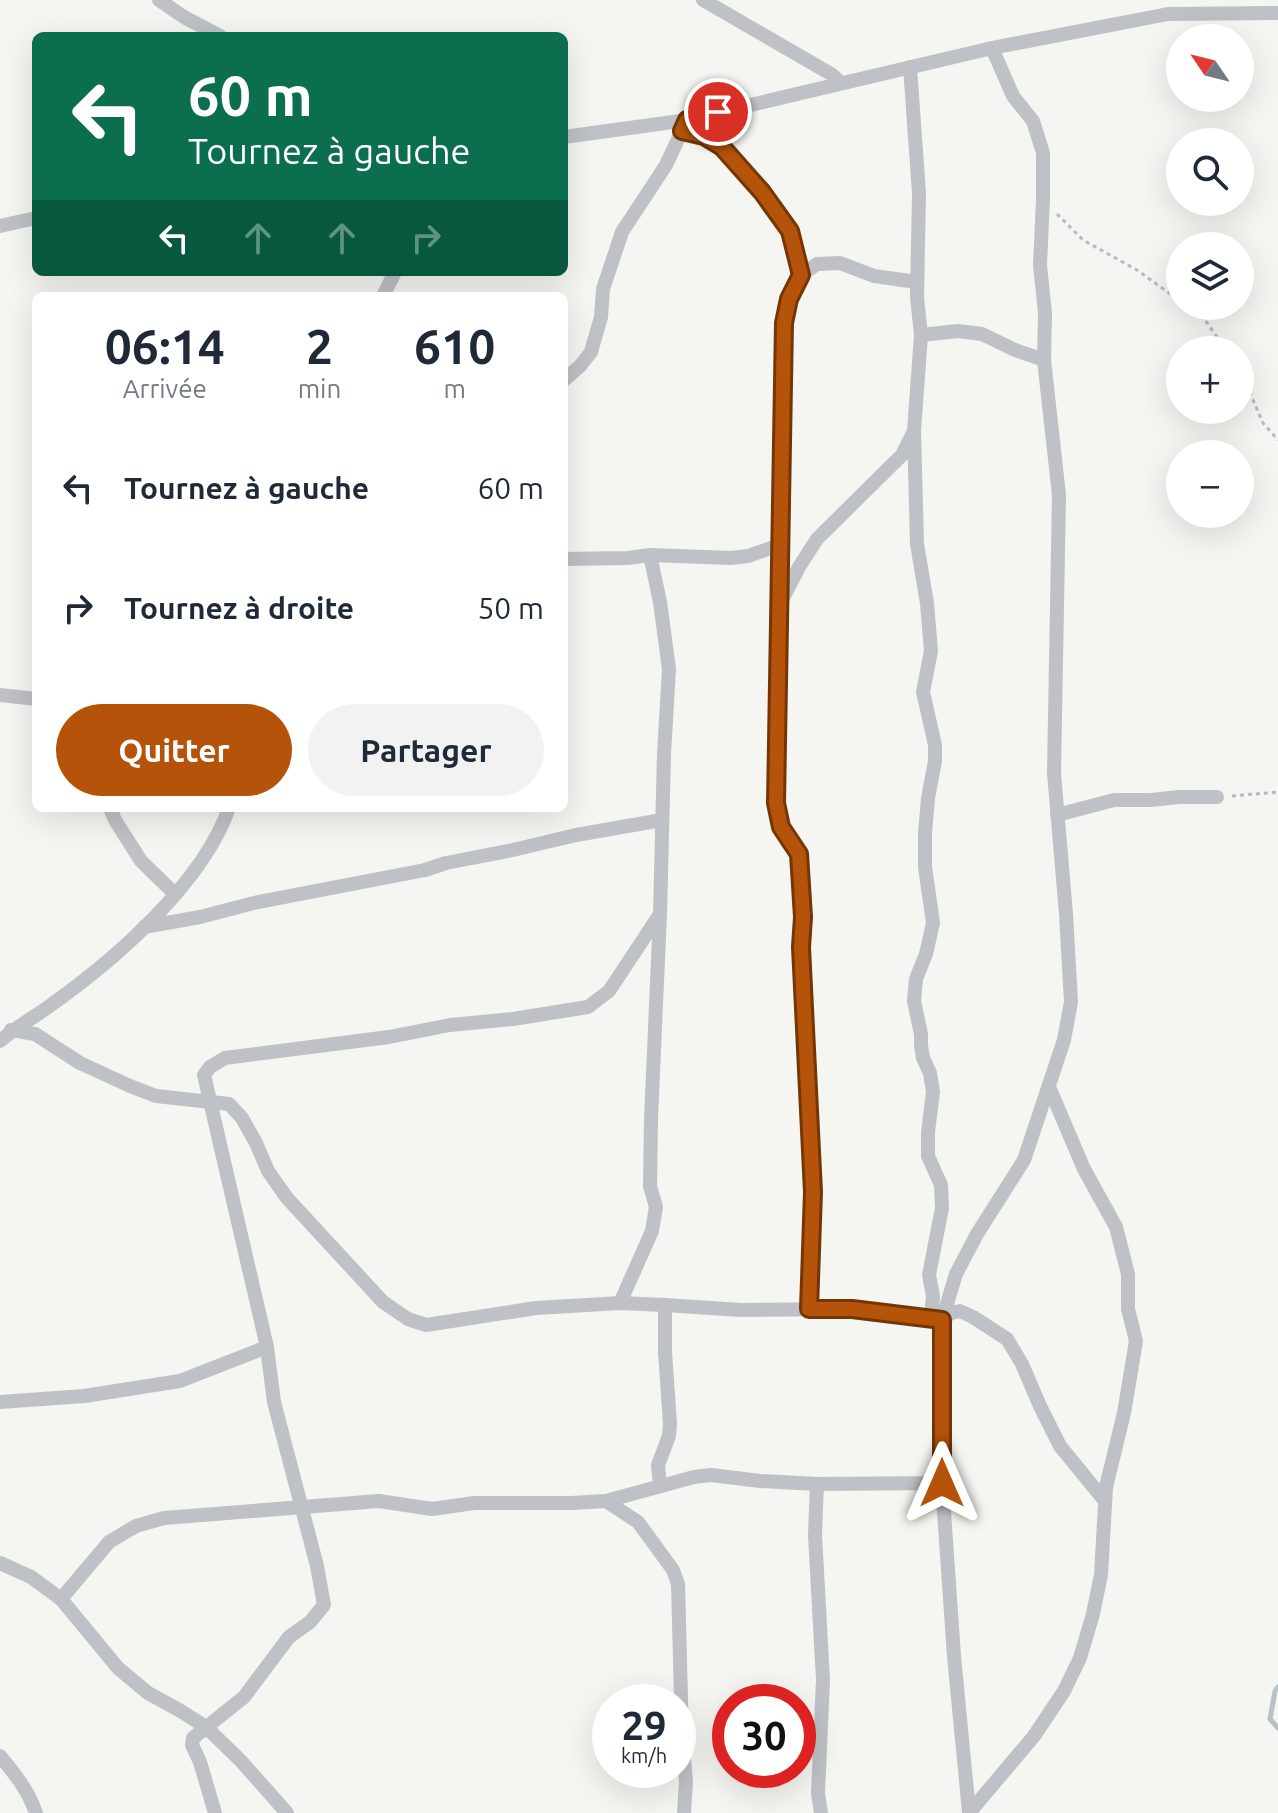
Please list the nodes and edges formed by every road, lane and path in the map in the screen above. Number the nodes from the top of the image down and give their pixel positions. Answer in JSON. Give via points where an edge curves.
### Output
{"nodes":[{"id":1,"x":159,"y":0,"type":"edge"},
{"id":2,"x":703,"y":0,"type":"edge"},
{"id":3,"x":1278,"y":13,"type":"edge"},
{"id":4,"x":212,"y":32,"type":"edge"},
{"id":5,"x":992,"y":48,"type":"junction"},
{"id":6,"x":910,"y":67,"type":"junction"},
{"id":7,"x":841,"y":83,"type":"junction"},
{"id":8,"x":684,"y":125,"type":"junction"},
{"id":9,"x":568,"y":137,"type":"edge"},
{"id":10,"x":1043,"y":200,"type":"junction"},
{"id":11,"x":32,"y":219,"type":"edge"},
{"id":12,"x":0,"y":226,"type":"edge"},
{"id":13,"x":801,"y":275,"type":"junction"},
{"id":14,"x":917,"y":282,"type":"junction"},
{"id":15,"x":1166,"y":291,"type":"edge"},
{"id":16,"x":921,"y":335,"type":"junction"},
{"id":17,"x":1044,"y":360,"type":"junction"},
{"id":18,"x":568,"y":376,"type":"edge"},
{"id":19,"x":1254,"y":402,"type":"edge"},
{"id":20,"x":914,"y":431,"type":"junction"},
{"id":21,"x":1278,"y":440,"type":"edge"},
{"id":22,"x":782,"y":544,"type":"junction"},
{"id":23,"x":650,"y":555,"type":"junction"},
{"id":24,"x":568,"y":559,"type":"edge"},
{"id":25,"x":781,"y":602,"type":"junction"},
{"id":26,"x":0,"y":695,"type":"edge"},
{"id":27,"x":32,"y":699,"type":"edge"},
{"id":28,"x":1278,"y":792,"type":"edge"},
{"id":29,"x":1217,"y":797,"type":"joint"},
{"id":30,"x":112,"y":812,"type":"edge"},
{"id":31,"x":227,"y":812,"type":"edge"},
{"id":32,"x":1057,"y":815,"type":"junction"},
{"id":33,"x":662,"y":820,"type":"junction"},
{"id":34,"x":175,"y":894,"type":"junction"},
{"id":35,"x":660,"y":914,"type":"junction"},
{"id":36,"x":144,"y":927,"type":"junction"},
{"id":37,"x":6,"y":1036,"type":"edge"},
{"id":38,"x":1049,"y":1087,"type":"junction"},
{"id":39,"x":211,"y":1102,"type":"junction"},
{"id":40,"x":620,"y":1303,"type":"junction"},
{"id":41,"x":665,"y":1305,"type":"junction"},
{"id":42,"x":809,"y":1309,"type":"junction"},
{"id":43,"x":937,"y":1319,"type":"junction"},
{"id":44,"x":267,"y":1347,"type":"junction"},
{"id":45,"x":0,"y":1402,"type":"edge"},
{"id":46,"x":942,"y":1483,"type":"junction"},
{"id":47,"x":817,"y":1484,"type":"junction"},
{"id":48,"x":660,"y":1485,"type":"junction"},
{"id":49,"x":606,"y":1501,"type":"junction"},
{"id":50,"x":1105,"y":1501,"type":"junction"},
{"id":51,"x":301,"y":1508,"type":"junction"},
{"id":52,"x":0,"y":1563,"type":"edge"},
{"id":53,"x":61,"y":1599,"type":"junction"},
{"id":54,"x":206,"y":1727,"type":"junction"},
{"id":55,"x":0,"y":1756,"type":"edge"},
{"id":56,"x":36,"y":1813,"type":"edge"},
{"id":57,"x":215,"y":1813,"type":"edge"},
{"id":58,"x":287,"y":1813,"type":"edge"},
{"id":59,"x":684,"y":1813,"type":"edge"},
{"id":60,"x":821,"y":1813,"type":"edge"},
{"id":61,"x":969,"y":1813,"type":"edge"}],
"edges":[{"from":1,"to":4,"type":"street"},
{"from":2,"to":7,"type":"street"},
{"from":3,"to":5,"type":"street","via":[[1168,14]]},
{"from":5,"to":6,"type":"street"},
{"from":5,"to":10,"type":"street","via":[[1013,96],[1033,121],[1043,153]]},
{"from":6,"to":7,"type":"street"},
{"from":6,"to":14,"type":"street","via":[[919,193]]},
{"from":7,"to":8,"type":"street"},
{"from":8,"to":9,"type":"street"},
{"from":8,"to":13,"type":"street","via":[[722,147],[762,192],[790,231]]},
{"from":8,"to":18,"type":"street","via":[[666,165],[622,232],[603,289],[591,352]]},
{"from":10,"to":15,"type":"path","via":[[1083,240]]},
{"from":10,"to":17,"type":"street"},
{"from":11,"to":12,"type":"street"},
{"from":13,"to":14,"type":"street","via":[[817,264],[840,263],[874,276]]},
{"from":13,"to":22,"type":"street","via":[[784,323]]},
{"from":14,"to":16,"type":"street"},
{"from":16,"to":17,"type":"street","via":[[982,334]]},
{"from":16,"to":20,"type":"street"},
{"from":17,"to":32,"type":"street","via":[[1059,495]]},
{"from":19,"to":21,"type":"path"},
{"from":20,"to":25,"type":"street","via":[[902,455],[817,539]]},
{"from":20,"to":43,"type":"street","via":[[917,544],[931,651],[923,692],[935,761],[925,844],[933,923],[914,1001],[933,1092],[928,1156],[941,1185],[942,1208],[929,1275]]},
{"from":22,"to":23,"type":"street","via":[[731,558]]},
{"from":22,"to":25,"type":"street"},
{"from":23,"to":24,"type":"street"},
{"from":23,"to":33,"type":"street","via":[[669,669]]},
{"from":25,"to":42,"type":"street","via":[[776,803],[781,827],[799,854],[813,1192]]},
{"from":26,"to":27,"type":"street"},
{"from":28,"to":29,"type":"path"},
{"from":29,"to":32,"type":"street","via":[[1114,800]]},
{"from":30,"to":34,"type":"street","via":[[141,861]]},
{"from":31,"to":34,"type":"street"},
{"from":32,"to":38,"type":"street","via":[[1071,1002]]},
{"from":33,"to":35,"type":"street"},
{"from":33,"to":36,"type":"street"},
{"from":34,"to":36,"type":"street"},
{"from":35,"to":39,"type":"street","via":[[609,991],[588,1007],[225,1058],[204,1075]]},
{"from":35,"to":40,"type":"street","via":[[650,1186],[656,1207],[652,1231]]},
{"from":36,"to":37,"type":"street","via":[[55,1003]]},
{"from":37,"to":39,"type":"street","via":[[35,1034],[80,1063],[156,1096]]},
{"from":38,"to":43,"type":"street","via":[[1024,1160],[977,1234]]},
{"from":38,"to":50,"type":"street","via":[[1116,1227],[1128,1274],[1128,1309],[1136,1341]]},
{"from":39,"to":40,"type":"street","via":[[229,1104],[242,1118],[287,1198],[383,1302],[408,1319],[426,1325],[536,1308]]},
{"from":39,"to":44,"type":"street"},
{"from":40,"to":41,"type":"street"},
{"from":41,"to":42,"type":"street"},
{"from":41,"to":48,"type":"street","via":[[670,1424],[658,1465]]},
{"from":42,"to":43,"type":"street"},
{"from":43,"to":46,"type":"street"},
{"from":43,"to":50,"type":"street","via":[[960,1311],[1007,1339],[1060,1446]]},
{"from":44,"to":45,"type":"street","via":[[180,1381]]},
{"from":44,"to":51,"type":"street","via":[[274,1402]]},
{"from":46,"to":47,"type":"street"},
{"from":46,"to":61,"type":"street"},
{"from":47,"to":48,"type":"street","via":[[711,1475]]},
{"from":47,"to":60,"type":"street"},
{"from":48,"to":49,"type":"street"},
{"from":49,"to":51,"type":"street","via":[[474,1503],[432,1509],[379,1501]]},
{"from":49,"to":59,"type":"street","via":[[638,1522],[678,1584]]},
{"from":50,"to":61,"type":"street","via":[[1101,1575],[1080,1658],[1034,1736]]},
{"from":51,"to":53,"type":"street","via":[[164,1518],[136,1526],[109,1542]]},
{"from":51,"to":54,"type":"street","via":[[324,1605],[289,1637],[244,1697]]},
{"from":52,"to":53,"type":"street"},
{"from":53,"to":54,"type":"street","via":[[118,1668],[148,1693]]},
{"from":54,"to":57,"type":"street","via":[[192,1745]]},
{"from":54,"to":58,"type":"street"},
{"from":55,"to":56,"type":"street","via":[[31,1797]]}]}
